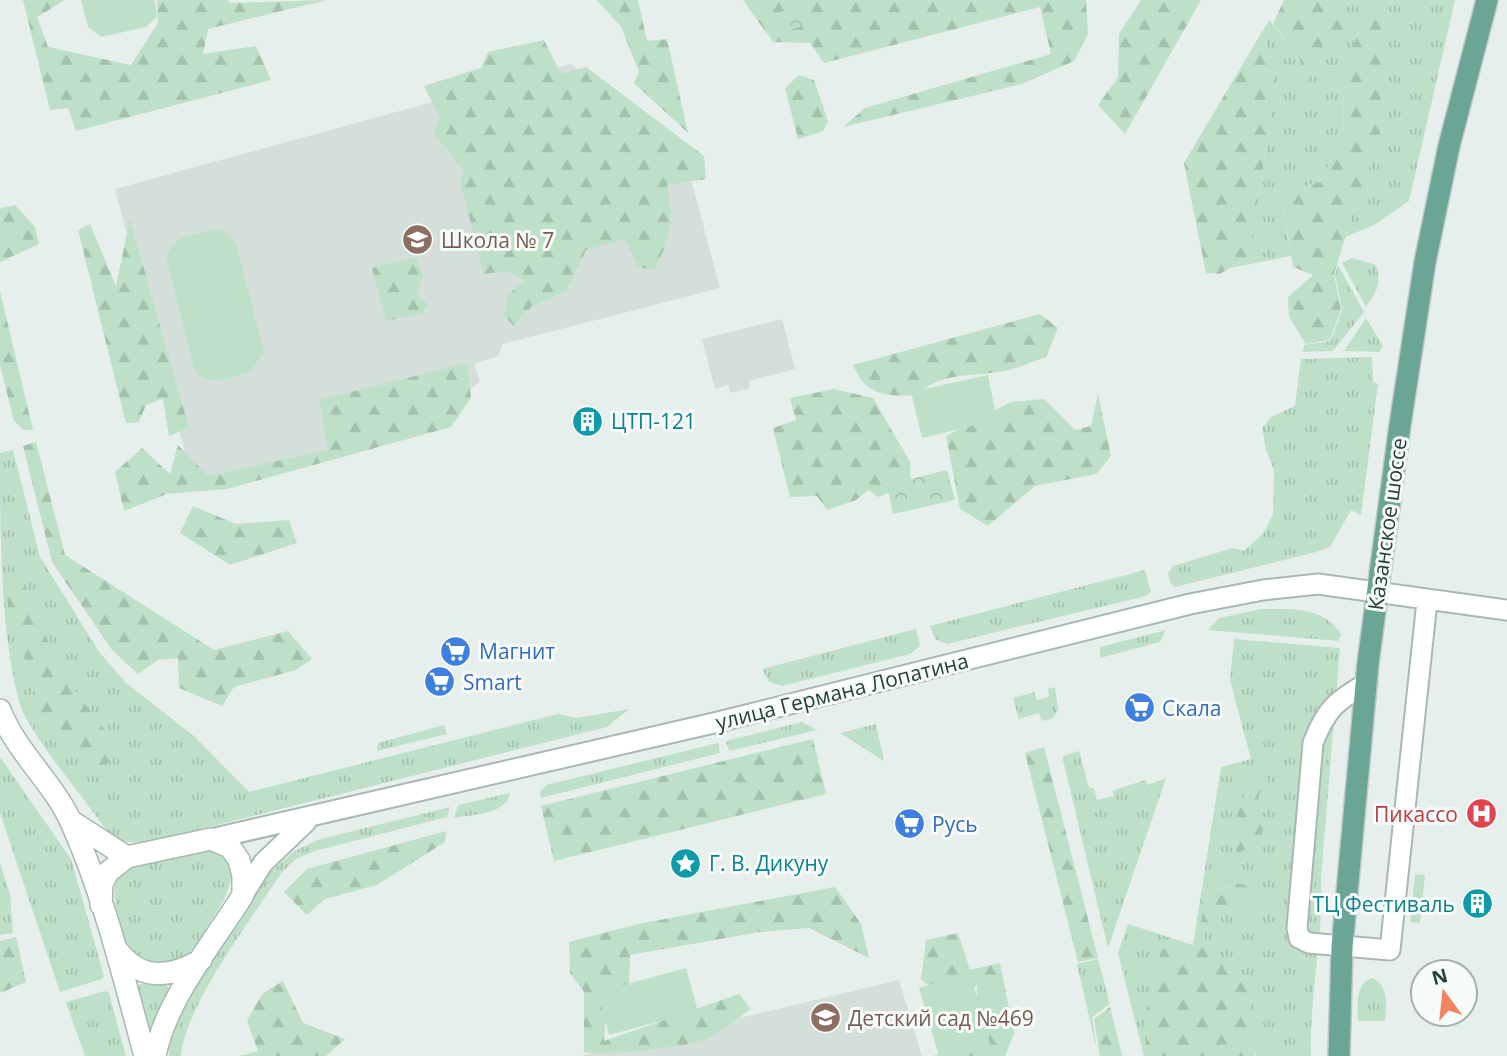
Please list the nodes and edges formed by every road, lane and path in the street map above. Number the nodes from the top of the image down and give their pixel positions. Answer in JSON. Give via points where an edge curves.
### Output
{"nodes":[{"id":1,"x":1487,"y":0,"type":"edge"},
{"id":2,"x":1377,"y":590,"type":"junction"},
{"id":3,"x":1427,"y":601,"type":"junction"},
{"id":4,"x":1507,"y":610,"type":"edge"},
{"id":5,"x":1367,"y":682,"type":"junction"},
{"id":6,"x":0,"y":710,"type":"edge"},
{"id":7,"x":309,"y":819,"type":"junction"},
{"id":8,"x":71,"y":821,"type":"junction"},
{"id":9,"x":211,"y":839,"type":"junction"},
{"id":10,"x":127,"y":857,"type":"junction"},
{"id":11,"x":243,"y":895,"type":"junction"},
{"id":12,"x":101,"y":905,"type":"junction"},
{"id":13,"x":114,"y":947,"type":"junction"},
{"id":14,"x":1342,"y":947,"type":"junction"},
{"id":15,"x":201,"y":960,"type":"junction"},
{"id":16,"x":145,"y":1056,"type":"edge"},
{"id":17,"x":155,"y":1056,"type":"edge"},
{"id":18,"x":1339,"y":1056,"type":"edge"}],
"edges":[{"from":1,"to":2,"type":"main road","name":"Казанское шоссе","via":[[1425,262]]},
{"from":2,"to":3,"type":"street","name":"улица Германа Лопатина"},
{"from":2,"to":5,"type":"main road","name":"Казанское шоссе"},
{"from":2,"to":7,"type":"street","name":"улица Германа Лопатина","via":[[1318,584],[1191,604]]},
{"from":3,"to":4,"type":"street","name":"улица Германа Лопатина"},
{"from":3,"to":14,"type":"street","via":[[1390,950]]},
{"from":5,"to":14,"type":"main road","name":"Казанское шоссе"},
{"from":5,"to":14,"type":"street","via":[[1339,699],[1323,716],[1313,743],[1297,928],[1299,938],[1309,943]]},
{"from":6,"to":8,"type":"street","via":[[22,751]]},
{"from":7,"to":9,"type":"street","name":"улица Германа Лопатина"},
{"from":7,"to":11,"type":"street","via":[[263,863]]},
{"from":8,"to":10,"type":"street"},
{"from":8,"to":12,"type":"street"},
{"from":9,"to":10,"type":"street","name":"улица Германа Лопатина"},
{"from":9,"to":11,"type":"street","via":[[230,847],[239,860]]},
{"from":10,"to":12,"type":"street","via":[[108,872]]},
{"from":11,"to":15,"type":"street"},
{"from":12,"to":13,"type":"street"},
{"from":13,"to":15,"type":"street","via":[[130,967],[148,973],[187,968]]},
{"from":13,"to":16,"type":"street"},
{"from":14,"to":18,"type":"main road","name":"Казанское шоссе"},
{"from":15,"to":17,"type":"street","via":[[172,1008]]}]}
